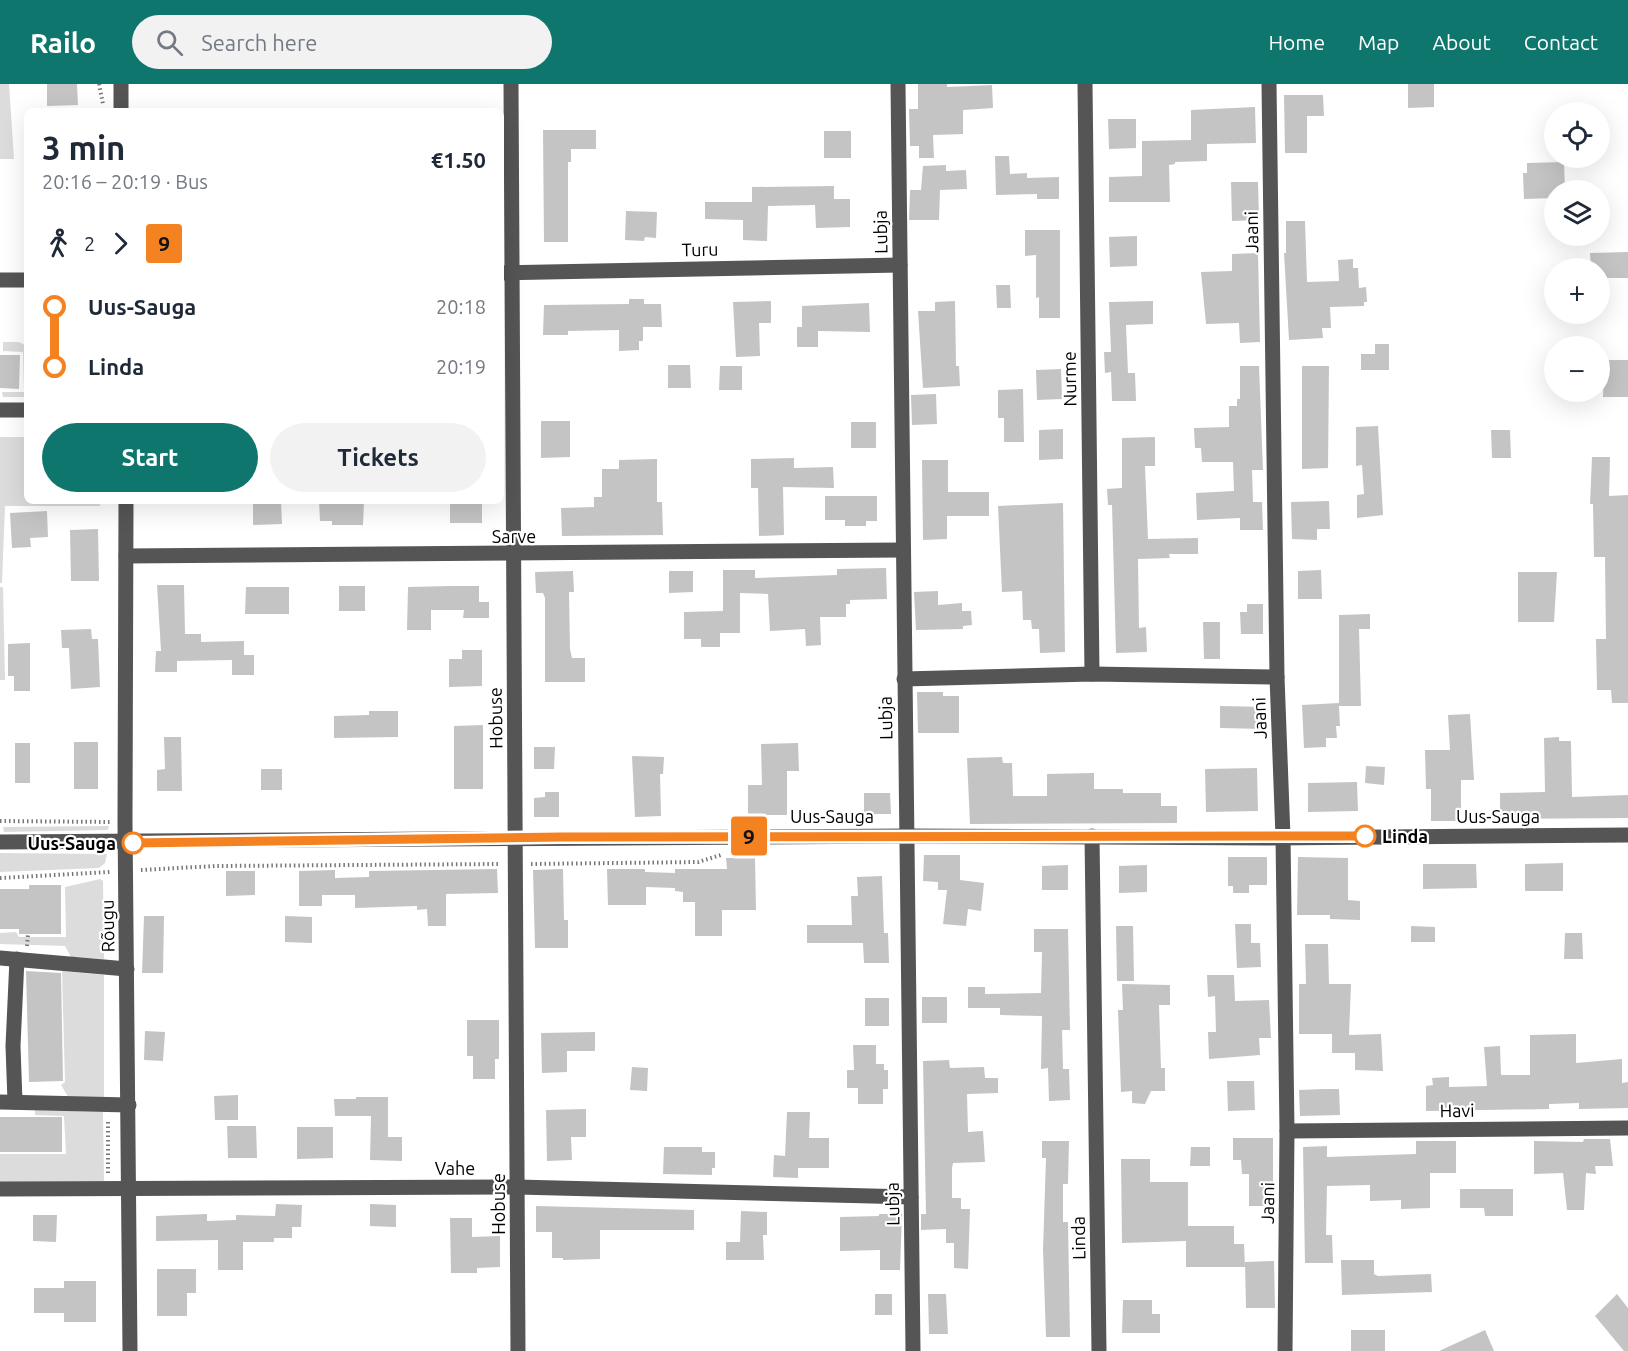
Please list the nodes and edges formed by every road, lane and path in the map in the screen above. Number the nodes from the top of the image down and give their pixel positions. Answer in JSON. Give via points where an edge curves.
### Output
{"nodes":[{"id":1,"x":99,"y":84,"type":"edge"},
{"id":2,"x":121,"y":84,"type":"edge"},
{"id":3,"x":511,"y":84,"type":"edge"},
{"id":4,"x":898,"y":84,"type":"edge"},
{"id":5,"x":1085,"y":84,"type":"edge"},
{"id":6,"x":1269,"y":84,"type":"edge"},
{"id":7,"x":103,"y":108,"type":"edge"},
{"id":8,"x":121,"y":108,"type":"edge"},
{"id":9,"x":900,"y":265,"type":"junction"},
{"id":10,"x":506,"y":273,"type":"edge"},
{"id":11,"x":0,"y":280,"type":"edge"},
{"id":12,"x":24,"y":280,"type":"edge"},
{"id":13,"x":0,"y":410,"type":"edge"},
{"id":14,"x":24,"y":410,"type":"edge"},
{"id":15,"x":126,"y":504,"type":"edge"},
{"id":16,"x":903,"y":550,"type":"junction"},
{"id":17,"x":513,"y":555,"type":"junction"},
{"id":18,"x":126,"y":556,"type":"junction"},
{"id":19,"x":1092,"y":674,"type":"junction"},
{"id":20,"x":1277,"y":677,"type":"junction"},
{"id":21,"x":904,"y":679,"type":"junction"},
{"id":22,"x":1628,"y":835,"type":"edge"},
{"id":23,"x":906,"y":836,"type":"junction"},
{"id":24,"x":1092,"y":836,"type":"junction"},
{"id":25,"x":1283,"y":837,"type":"junction"},
{"id":26,"x":516,"y":838,"type":"junction"},
{"id":27,"x":0,"y":842,"type":"edge"},
{"id":28,"x":125,"y":843,"type":"junction"},
{"id":29,"x":720,"y":855,"type":"dead end"},
{"id":30,"x":516,"y":864,"type":"junction"},
{"id":31,"x":125,"y":871,"type":"junction"},
{"id":32,"x":0,"y":878,"type":"edge"},
{"id":33,"x":0,"y":958,"type":"edge"},
{"id":34,"x":17,"y":959,"type":"junction"},
{"id":35,"x":128,"y":969,"type":"junction"},
{"id":36,"x":7,"y":1102,"type":"edge"},
{"id":37,"x":129,"y":1105,"type":"junction"},
{"id":38,"x":1628,"y":1128,"type":"edge"},
{"id":39,"x":1287,"y":1131,"type":"junction"},
{"id":40,"x":517,"y":1187,"type":"junction"},
{"id":41,"x":0,"y":1188,"type":"edge"},
{"id":42,"x":130,"y":1188,"type":"junction"},
{"id":43,"x":911,"y":1197,"type":"junction"},
{"id":44,"x":130,"y":1351,"type":"edge"},
{"id":45,"x":518,"y":1351,"type":"edge"},
{"id":46,"x":913,"y":1351,"type":"edge"},
{"id":47,"x":1099,"y":1351,"type":"edge"},
{"id":48,"x":1285,"y":1351,"type":"edge"}],
"edges":[{"from":1,"to":7,"type":"path"},
{"from":2,"to":8,"type":"street"},
{"from":3,"to":10,"type":"street","name":"Hobuse"},
{"from":4,"to":9,"type":"street","name":"Lubja"},
{"from":5,"to":19,"type":"street","name":"Nurme"},
{"from":6,"to":20,"type":"street","name":"Jaani"},
{"from":9,"to":10,"type":"street","name":"Turu"},
{"from":9,"to":16,"type":"street","name":"Lubja"},
{"from":10,"to":17,"type":"street","name":"Hobuse"},
{"from":11,"to":12,"type":"street"},
{"from":13,"to":14,"type":"street"},
{"from":15,"to":18,"type":"street","name":"Rõugu"},
{"from":16,"to":17,"type":"street","name":"Sarve"},
{"from":16,"to":21,"type":"street","name":"Lubja"},
{"from":17,"to":18,"type":"street","name":"Sarve"},
{"from":17,"to":26,"type":"street","name":"Hobuse"},
{"from":18,"to":28,"type":"street","name":"Rõugu"},
{"from":19,"to":20,"type":"street"},
{"from":19,"to":21,"type":"street"},
{"from":20,"to":25,"type":"street","name":"Jaani"},
{"from":21,"to":23,"type":"street","name":"Lubja"},
{"from":22,"to":25,"type":"street","name":"Uus-Sauga"},
{"from":23,"to":24,"type":"street","name":"Uus-Sauga"},
{"from":23,"to":26,"type":"street","name":"Uus-Sauga"},
{"from":23,"to":43,"type":"street","name":"Lubja"},
{"from":24,"to":25,"type":"street","name":"Uus-Sauga"},
{"from":24,"to":47,"type":"street","name":"Linda"},
{"from":25,"to":39,"type":"street","name":"Jaani"},
{"from":26,"to":28,"type":"street","name":"Uus-Sauga"},
{"from":26,"to":30,"type":"street","name":"Hobuse"},
{"from":27,"to":28,"type":"street","name":"Uus-Sauga"},
{"from":28,"to":31,"type":"street","name":"Rõugu"},
{"from":29,"to":30,"type":"path","via":[[698,862]]},
{"from":30,"to":31,"type":"path"},
{"from":30,"to":40,"type":"street","name":"Hobuse"},
{"from":31,"to":32,"type":"path"},
{"from":31,"to":35,"type":"street","name":"Rõugu"},
{"from":33,"to":34,"type":"street"},
{"from":34,"to":35,"type":"street"},
{"from":34,"to":36,"type":"street"},
{"from":35,"to":37,"type":"street","name":"Rõugu"},
{"from":36,"to":37,"type":"street"},
{"from":37,"to":42,"type":"street","name":"Rõugu"},
{"from":38,"to":39,"type":"street","name":"Havi"},
{"from":39,"to":48,"type":"street","name":"Jaani"},
{"from":40,"to":42,"type":"street","name":"Vahe"},
{"from":40,"to":43,"type":"street","name":"Vahe"},
{"from":40,"to":45,"type":"street","name":"Hobuse"},
{"from":41,"to":42,"type":"street","name":"Vahe"},
{"from":42,"to":44,"type":"street","name":"Rõugu"},
{"from":43,"to":46,"type":"street","name":"Lubja"}]}
